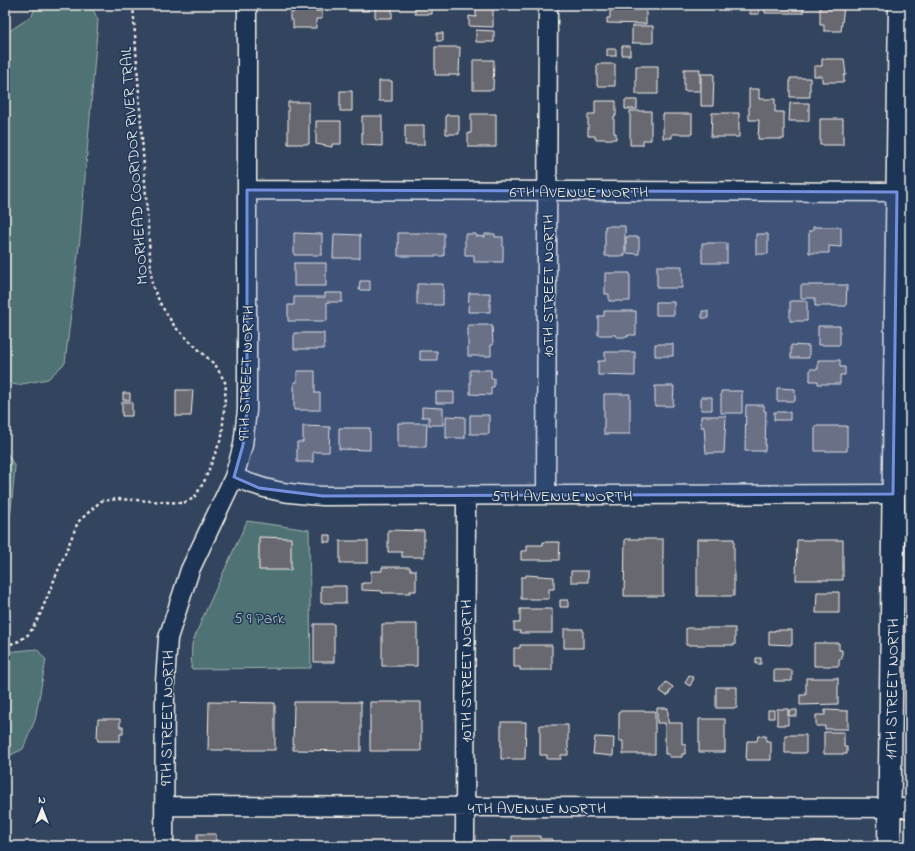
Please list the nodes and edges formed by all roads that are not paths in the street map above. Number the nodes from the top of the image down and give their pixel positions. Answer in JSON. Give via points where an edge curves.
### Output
{"nodes":[{"id":1,"x":247,"y":5,"type":"edge"},
{"id":2,"x":548,"y":5,"type":"edge"},
{"id":3,"x":900,"y":5,"type":"edge"},
{"id":4,"x":247,"y":190,"type":"junction"},
{"id":5,"x":547,"y":191,"type":"junction"},
{"id":6,"x":903,"y":192,"type":"edge"},
{"id":7,"x":234,"y":477,"type":"junction"},
{"id":8,"x":893,"y":494,"type":"junction"},
{"id":9,"x":466,"y":495,"type":"junction"},
{"id":10,"x":546,"y":495,"type":"junction"},
{"id":11,"x":164,"y":806,"type":"junction"},
{"id":12,"x":465,"y":807,"type":"junction"},
{"id":13,"x":900,"y":808,"type":"edge"},
{"id":14,"x":164,"y":846,"type":"edge"},
{"id":15,"x":465,"y":846,"type":"edge"},
{"id":16,"x":889,"y":846,"type":"edge"}],
"edges":[{"from":1,"to":4,"type":"street","name":"9TH STREET NORTH"},
{"from":2,"to":5,"type":"street","name":"10TH STREET NORTH"},
{"from":3,"to":6,"type":"street","name":"11TH STREET NORTH"},
{"from":4,"to":5,"type":"street","name":"6TH AVENUE NORTH"},
{"from":4,"to":7,"type":"street","name":"9TH STREET NORTH","via":[[247,410],[244,445]]},
{"from":5,"to":6,"type":"street","name":"6TH AVENUE NORTH"},
{"from":5,"to":10,"type":"street","name":"10TH STREET NORTH"},
{"from":6,"to":8,"type":"street","name":"11TH STREET NORTH"},
{"from":7,"to":9,"type":"street","name":"5TH AVENUE NORTH","via":[[259,488],[293,494]]},
{"from":7,"to":11,"type":"street","name":"9TH STREET NORTH","via":[[190,570],[168,638]]},
{"from":8,"to":10,"type":"street","name":"5TH AVENUE NORTH"},
{"from":8,"to":13,"type":"street","name":"11TH STREET NORTH"},
{"from":9,"to":10,"type":"street","name":"5TH AVENUE NORTH"},
{"from":9,"to":12,"type":"street","name":"10TH STREET NORTH"},
{"from":11,"to":12,"type":"street","name":"4TH AVENUE NORTH"},
{"from":11,"to":14,"type":"street","name":"9TH STREET NORTH"},
{"from":12,"to":13,"type":"street","name":"4TH AVENUE NORTH"},
{"from":12,"to":15,"type":"street","name":"10TH STREET NORTH"},
{"from":13,"to":16,"type":"street","name":"11TH STREET NORTH"}]}
